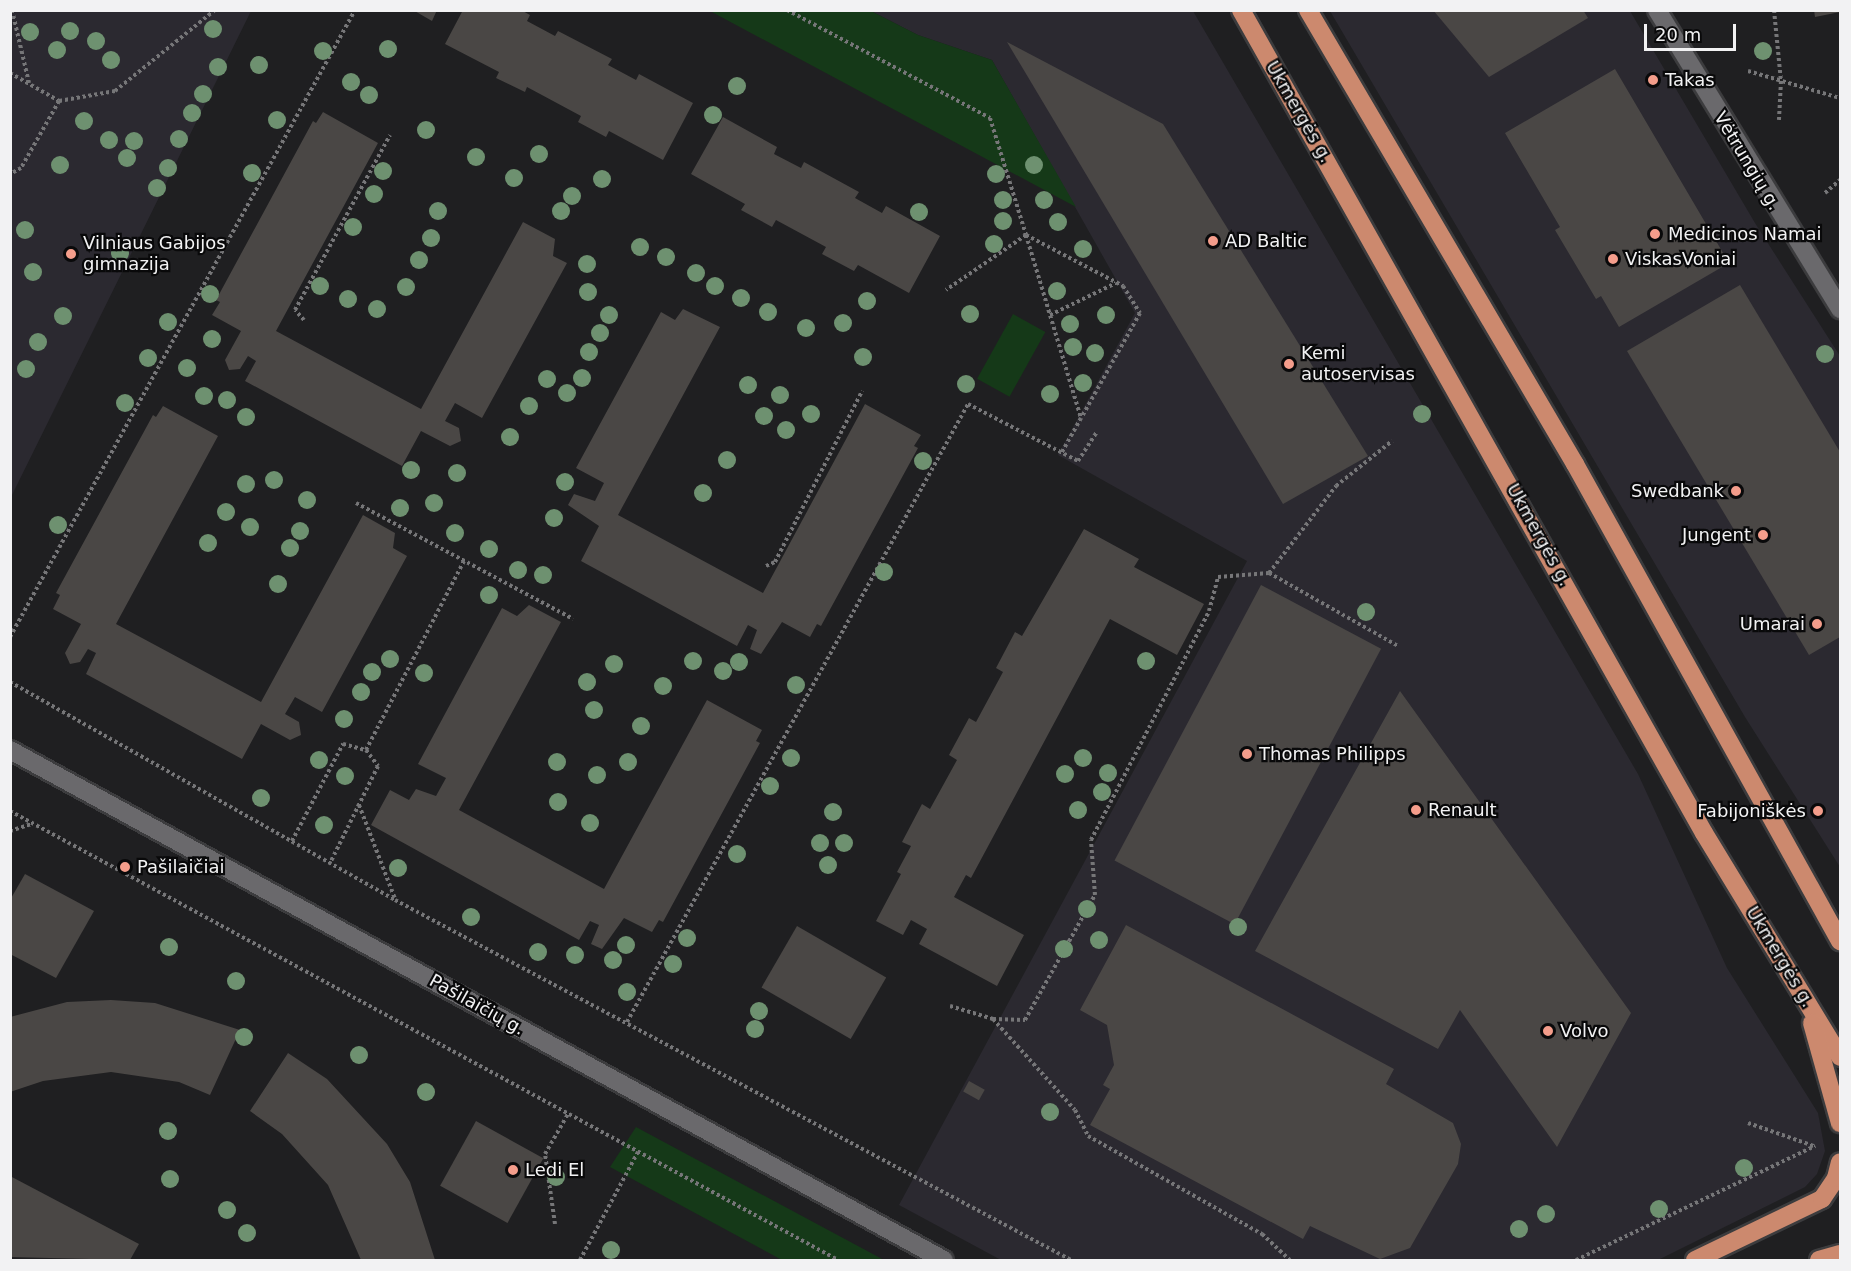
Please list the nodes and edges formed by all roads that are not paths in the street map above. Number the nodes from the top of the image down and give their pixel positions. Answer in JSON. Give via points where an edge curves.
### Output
{"nodes":[{"id":1,"x":1241,"y":10,"type":"edge"},
{"id":2,"x":1308,"y":10,"type":"edge"},
{"id":3,"x":1657,"y":10,"type":"edge"},
{"id":4,"x":1840,"y":309,"type":"edge"},
{"id":5,"x":10,"y":750,"type":"edge"},
{"id":6,"x":1840,"y":941,"type":"edge"},
{"id":7,"x":1802,"y":990,"type":"junction"},
{"id":8,"x":1840,"y":1057,"type":"edge"},
{"id":9,"x":1840,"y":1123,"type":"edge"},
{"id":10,"x":1840,"y":1162,"type":"edge"},
{"id":11,"x":1840,"y":1254,"type":"edge"},
{"id":12,"x":944,"y":1260,"type":"edge"},
{"id":13,"x":1695,"y":1260,"type":"edge"},
{"id":14,"x":1819,"y":1260,"type":"edge"}],
"edges":[{"from":1,"to":7,"type":"highway","name":"Ukmergės g.","via":[[1704,834]]},
{"from":2,"to":6,"type":"highway","via":[[1575,464]]},
{"from":3,"to":4,"type":"street","name":"Vėtrungių g."},
{"from":5,"to":12,"type":"street","name":"Pašilaičių g."},
{"from":7,"to":8,"type":"highway","name":"Ukmergės g."},
{"from":7,"to":9,"type":"highway"},
{"from":10,"to":13,"type":"highway","via":[[1822,1199]]},
{"from":11,"to":14,"type":"highway"}]}
